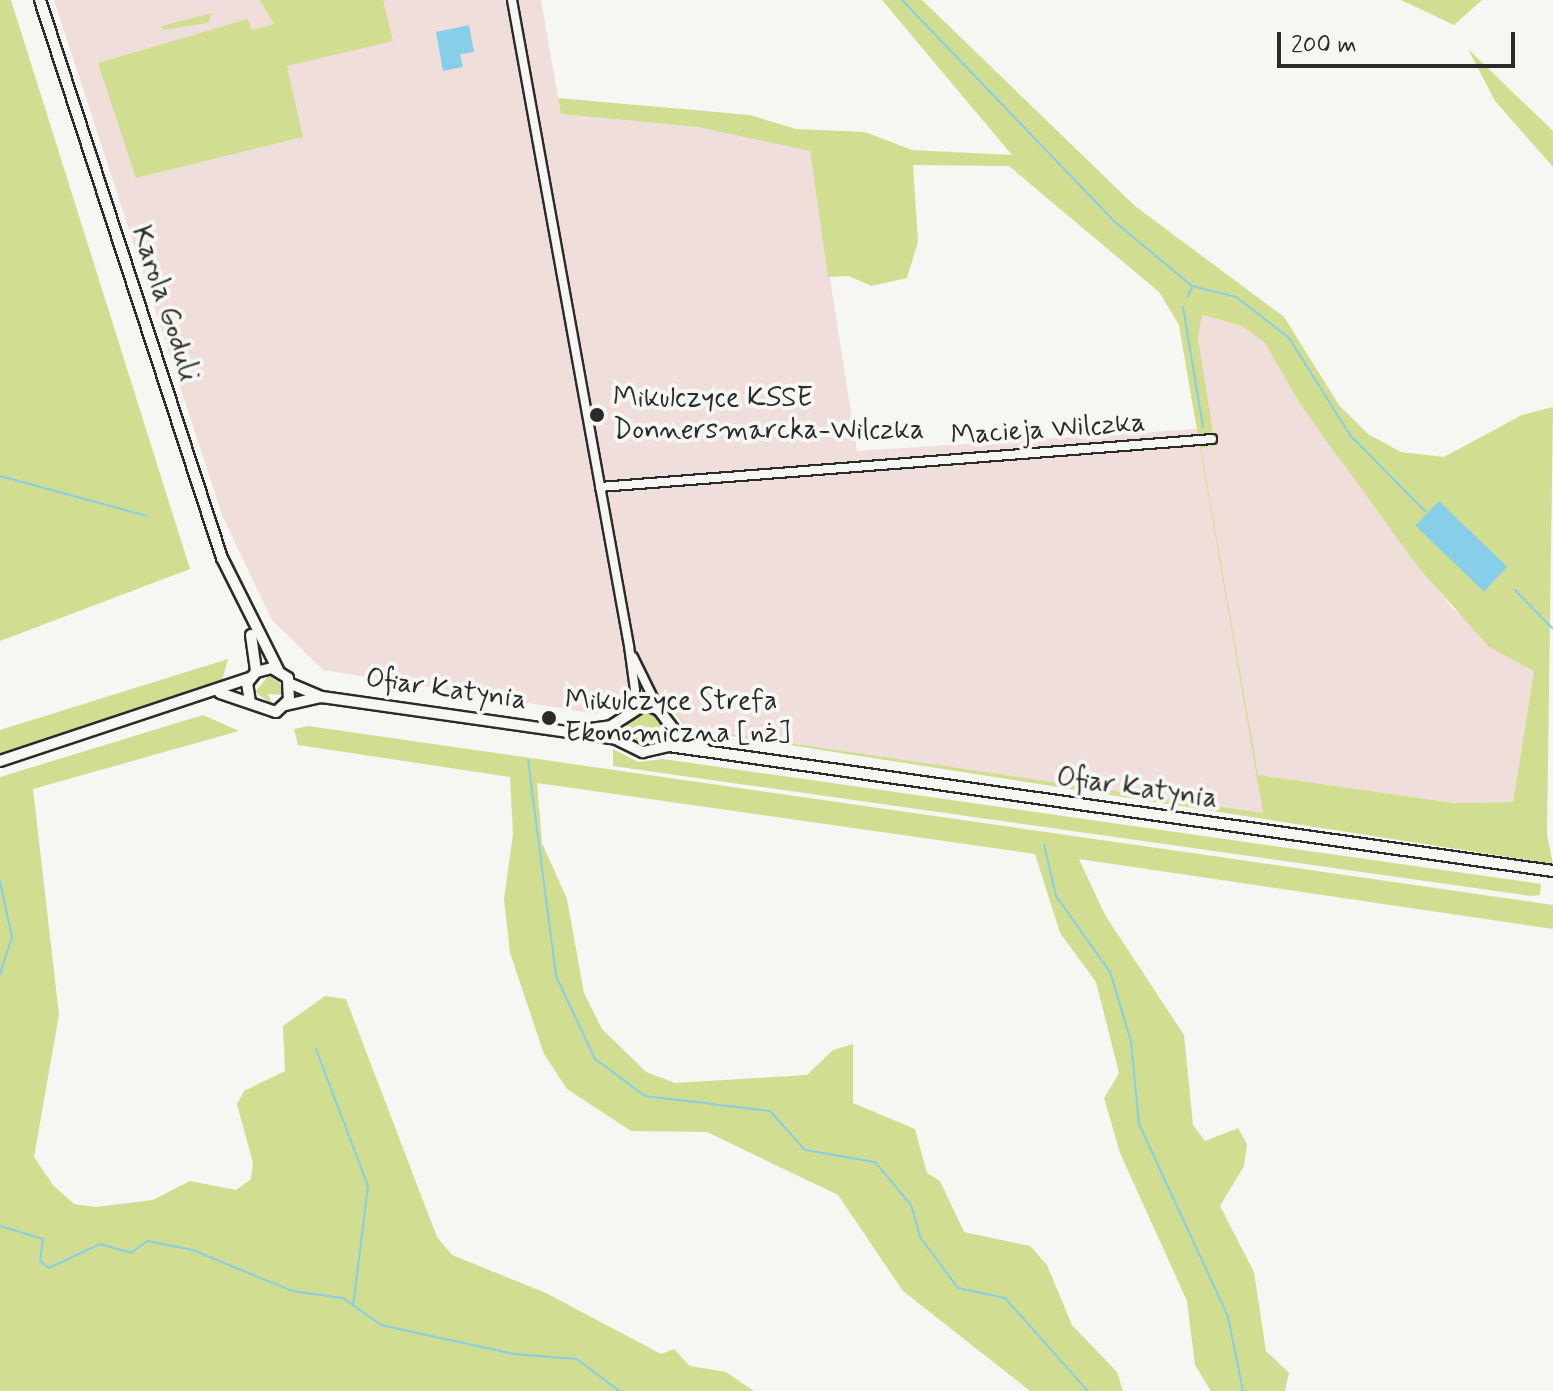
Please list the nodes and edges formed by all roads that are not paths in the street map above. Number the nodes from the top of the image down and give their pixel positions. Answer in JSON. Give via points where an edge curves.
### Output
{"nodes":[{"id":1,"x":40,"y":0,"type":"edge"},
{"id":2,"x":512,"y":0,"type":"edge"},
{"id":3,"x":1212,"y":439,"type":"dead end"},
{"id":4,"x":600,"y":487,"type":"junction"},
{"id":5,"x":248,"y":622,"type":"junction"},
{"id":6,"x":629,"y":646,"type":"junction"},
{"id":7,"x":278,"y":670,"type":"junction"},
{"id":8,"x":253,"y":675,"type":"junction"},
{"id":9,"x":291,"y":684,"type":"junction"},
{"id":10,"x":215,"y":692,"type":"junction"},
{"id":11,"x":322,"y":697,"type":"junction"},
{"id":12,"x":250,"y":702,"type":"junction"},
{"id":13,"x":286,"y":705,"type":"junction"},
{"id":14,"x":659,"y":710,"type":"junction"},
{"id":15,"x":625,"y":713,"type":"junction"},
{"id":16,"x":667,"y":724,"type":"junction"},
{"id":17,"x":562,"y":731,"type":"junction"},
{"id":18,"x":627,"y":746,"type":"junction"},
{"id":19,"x":656,"y":748,"type":"junction"},
{"id":20,"x":713,"y":752,"type":"junction"},
{"id":21,"x":0,"y":761,"type":"edge"},
{"id":22,"x":1553,"y":871,"type":"edge"}],
"edges":[{"from":1,"to":5,"type":"street","name":"Karola Goduli"},
{"from":2,"to":4,"type":"street"},
{"from":3,"to":4,"type":"street","name":"Macieja Wilczka"},
{"from":4,"to":6,"type":"street"},
{"from":5,"to":7,"type":"street","name":"Karola Goduli"},
{"from":5,"to":8,"type":"street","name":"Karola Goduli"},
{"from":6,"to":14,"type":"street"},
{"from":6,"to":15,"type":"street","via":[[635,690]]},
{"from":7,"to":8,"type":"street"},
{"from":7,"to":9,"type":"street"},
{"from":8,"to":10,"type":"street"},
{"from":8,"to":12,"type":"street"},
{"from":9,"to":11,"type":"street","name":"Ofiar Katynia"},
{"from":9,"to":13,"type":"street"},
{"from":10,"to":12,"type":"street"},
{"from":10,"to":21,"type":"street"},
{"from":11,"to":13,"type":"street","name":"Ofiar Katynia"},
{"from":11,"to":17,"type":"street","name":"Ofiar Katynia"},
{"from":12,"to":13,"type":"street","via":[[270,713]]},
{"from":14,"to":15,"type":"street","name":"Ofiar Katynia","via":[[645,704]]},
{"from":14,"to":16,"type":"street","name":"Ofiar Katynia"},
{"from":15,"to":17,"type":"street","name":"Ofiar Katynia","via":[[603,729]]},
{"from":15,"to":18,"type":"street"},
{"from":16,"to":19,"type":"street"},
{"from":16,"to":20,"type":"street","name":"Ofiar Katynia"},
{"from":17,"to":18,"type":"street","name":"Ofiar Katynia"},
{"from":18,"to":19,"type":"street","name":"Ofiar Katynia"},
{"from":19,"to":20,"type":"street","name":"Ofiar Katynia"},
{"from":20,"to":22,"type":"street","name":"Ofiar Katynia"}]}
